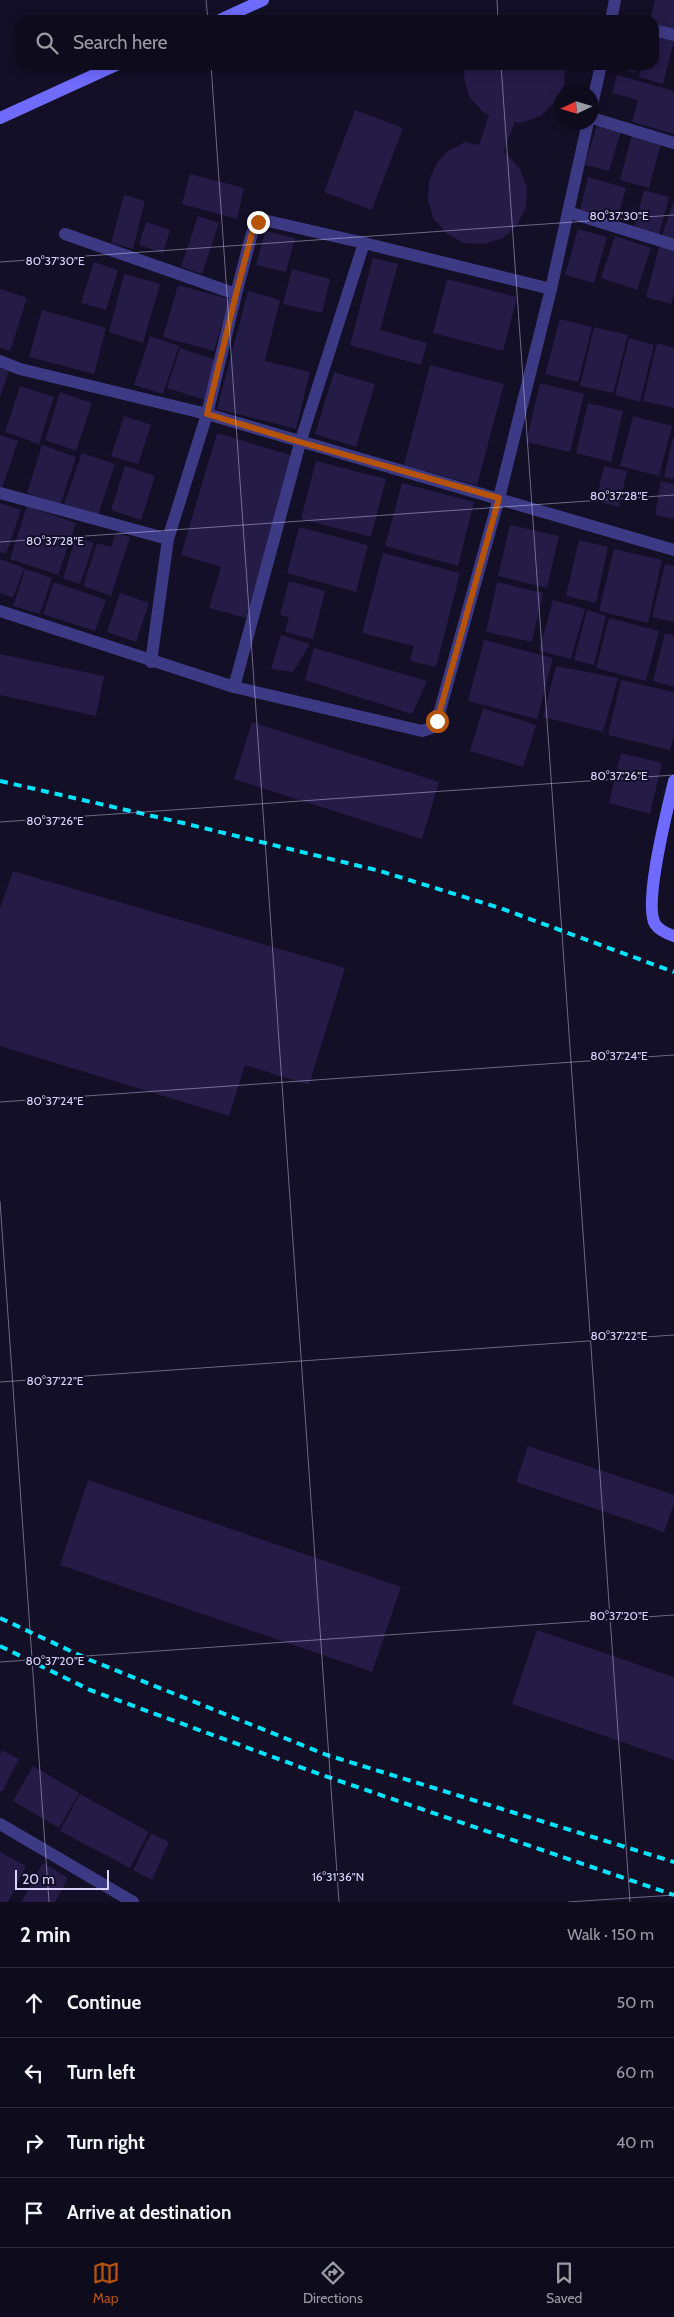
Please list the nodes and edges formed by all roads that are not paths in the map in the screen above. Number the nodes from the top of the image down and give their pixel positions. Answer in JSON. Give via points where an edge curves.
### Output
{"nodes":[{"id":1,"x":262,"y":0,"type":"edge"},
{"id":2,"x":615,"y":0,"type":"edge"},
{"id":3,"x":230,"y":15,"type":"edge"},
{"id":4,"x":614,"y":15,"type":"edge"},
{"id":5,"x":659,"y":31,"type":"edge"},
{"id":6,"x":674,"y":35,"type":"edge"},
{"id":7,"x":105,"y":70,"type":"edge"},
{"id":8,"x":600,"y":70,"type":"edge"},
{"id":9,"x":596,"y":85,"type":"edge"},
{"id":10,"x":0,"y":118,"type":"edge"},
{"id":11,"x":599,"y":120,"type":"edge"},
{"id":12,"x":586,"y":130,"type":"edge"},
{"id":13,"x":674,"y":143,"type":"edge"},
{"id":14,"x":568,"y":212,"type":"junction"},
{"id":15,"x":65,"y":234,"type":"dead end"},
{"id":16,"x":364,"y":242,"type":"junction"},
{"id":17,"x":674,"y":245,"type":"edge"},
{"id":18,"x":551,"y":289,"type":"junction"},
{"id":19,"x":236,"y":294,"type":"junction"},
{"id":20,"x":0,"y":361,"type":"edge"},
{"id":21,"x":207,"y":414,"type":"junction"},
{"id":22,"x":300,"y":442,"type":"junction"},
{"id":23,"x":0,"y":493,"type":"edge"},
{"id":24,"x":499,"y":498,"type":"junction"},
{"id":25,"x":168,"y":540,"type":"junction"},
{"id":26,"x":674,"y":550,"type":"edge"},
{"id":27,"x":0,"y":611,"type":"edge"},
{"id":28,"x":151,"y":662,"type":"junction"},
{"id":29,"x":234,"y":687,"type":"junction"},
{"id":30,"x":674,"y":781,"type":"edge"},
{"id":31,"x":674,"y":936,"type":"edge"},
{"id":32,"x":0,"y":1824,"type":"edge"},
{"id":33,"x":132,"y":1902,"type":"edge"}],
"edges":[{"from":1,"to":3,"type":"main road"},
{"from":2,"to":4,"type":"street"},
{"from":5,"to":6,"type":"street"},
{"from":7,"to":10,"type":"main road"},
{"from":8,"to":9,"type":"street"},
{"from":11,"to":13,"type":"street"},
{"from":12,"to":14,"type":"street"},
{"from":14,"to":17,"type":"street"},
{"from":14,"to":18,"type":"street"},
{"from":15,"to":19,"type":"street"},
{"from":16,"to":18,"type":"street"},
{"from":16,"to":19,"type":"street","via":[[268,221],[258,222],[252,233]]},
{"from":16,"to":22,"type":"street"},
{"from":18,"to":24,"type":"street"},
{"from":19,"to":21,"type":"street"},
{"from":20,"to":21,"type":"street","via":[[20,369]]},
{"from":21,"to":22,"type":"street"},
{"from":21,"to":25,"type":"street"},
{"from":22,"to":24,"type":"street"},
{"from":22,"to":29,"type":"street"},
{"from":23,"to":25,"type":"street"},
{"from":24,"to":26,"type":"street"},
{"from":24,"to":29,"type":"street","via":[[437,721],[431,728],[422,731]]},
{"from":25,"to":28,"type":"street"},
{"from":27,"to":28,"type":"street"},
{"from":28,"to":29,"type":"street"},
{"from":30,"to":31,"type":"main road","via":[[660,843],[651,909],[655,925]]},
{"from":32,"to":33,"type":"street"}]}
